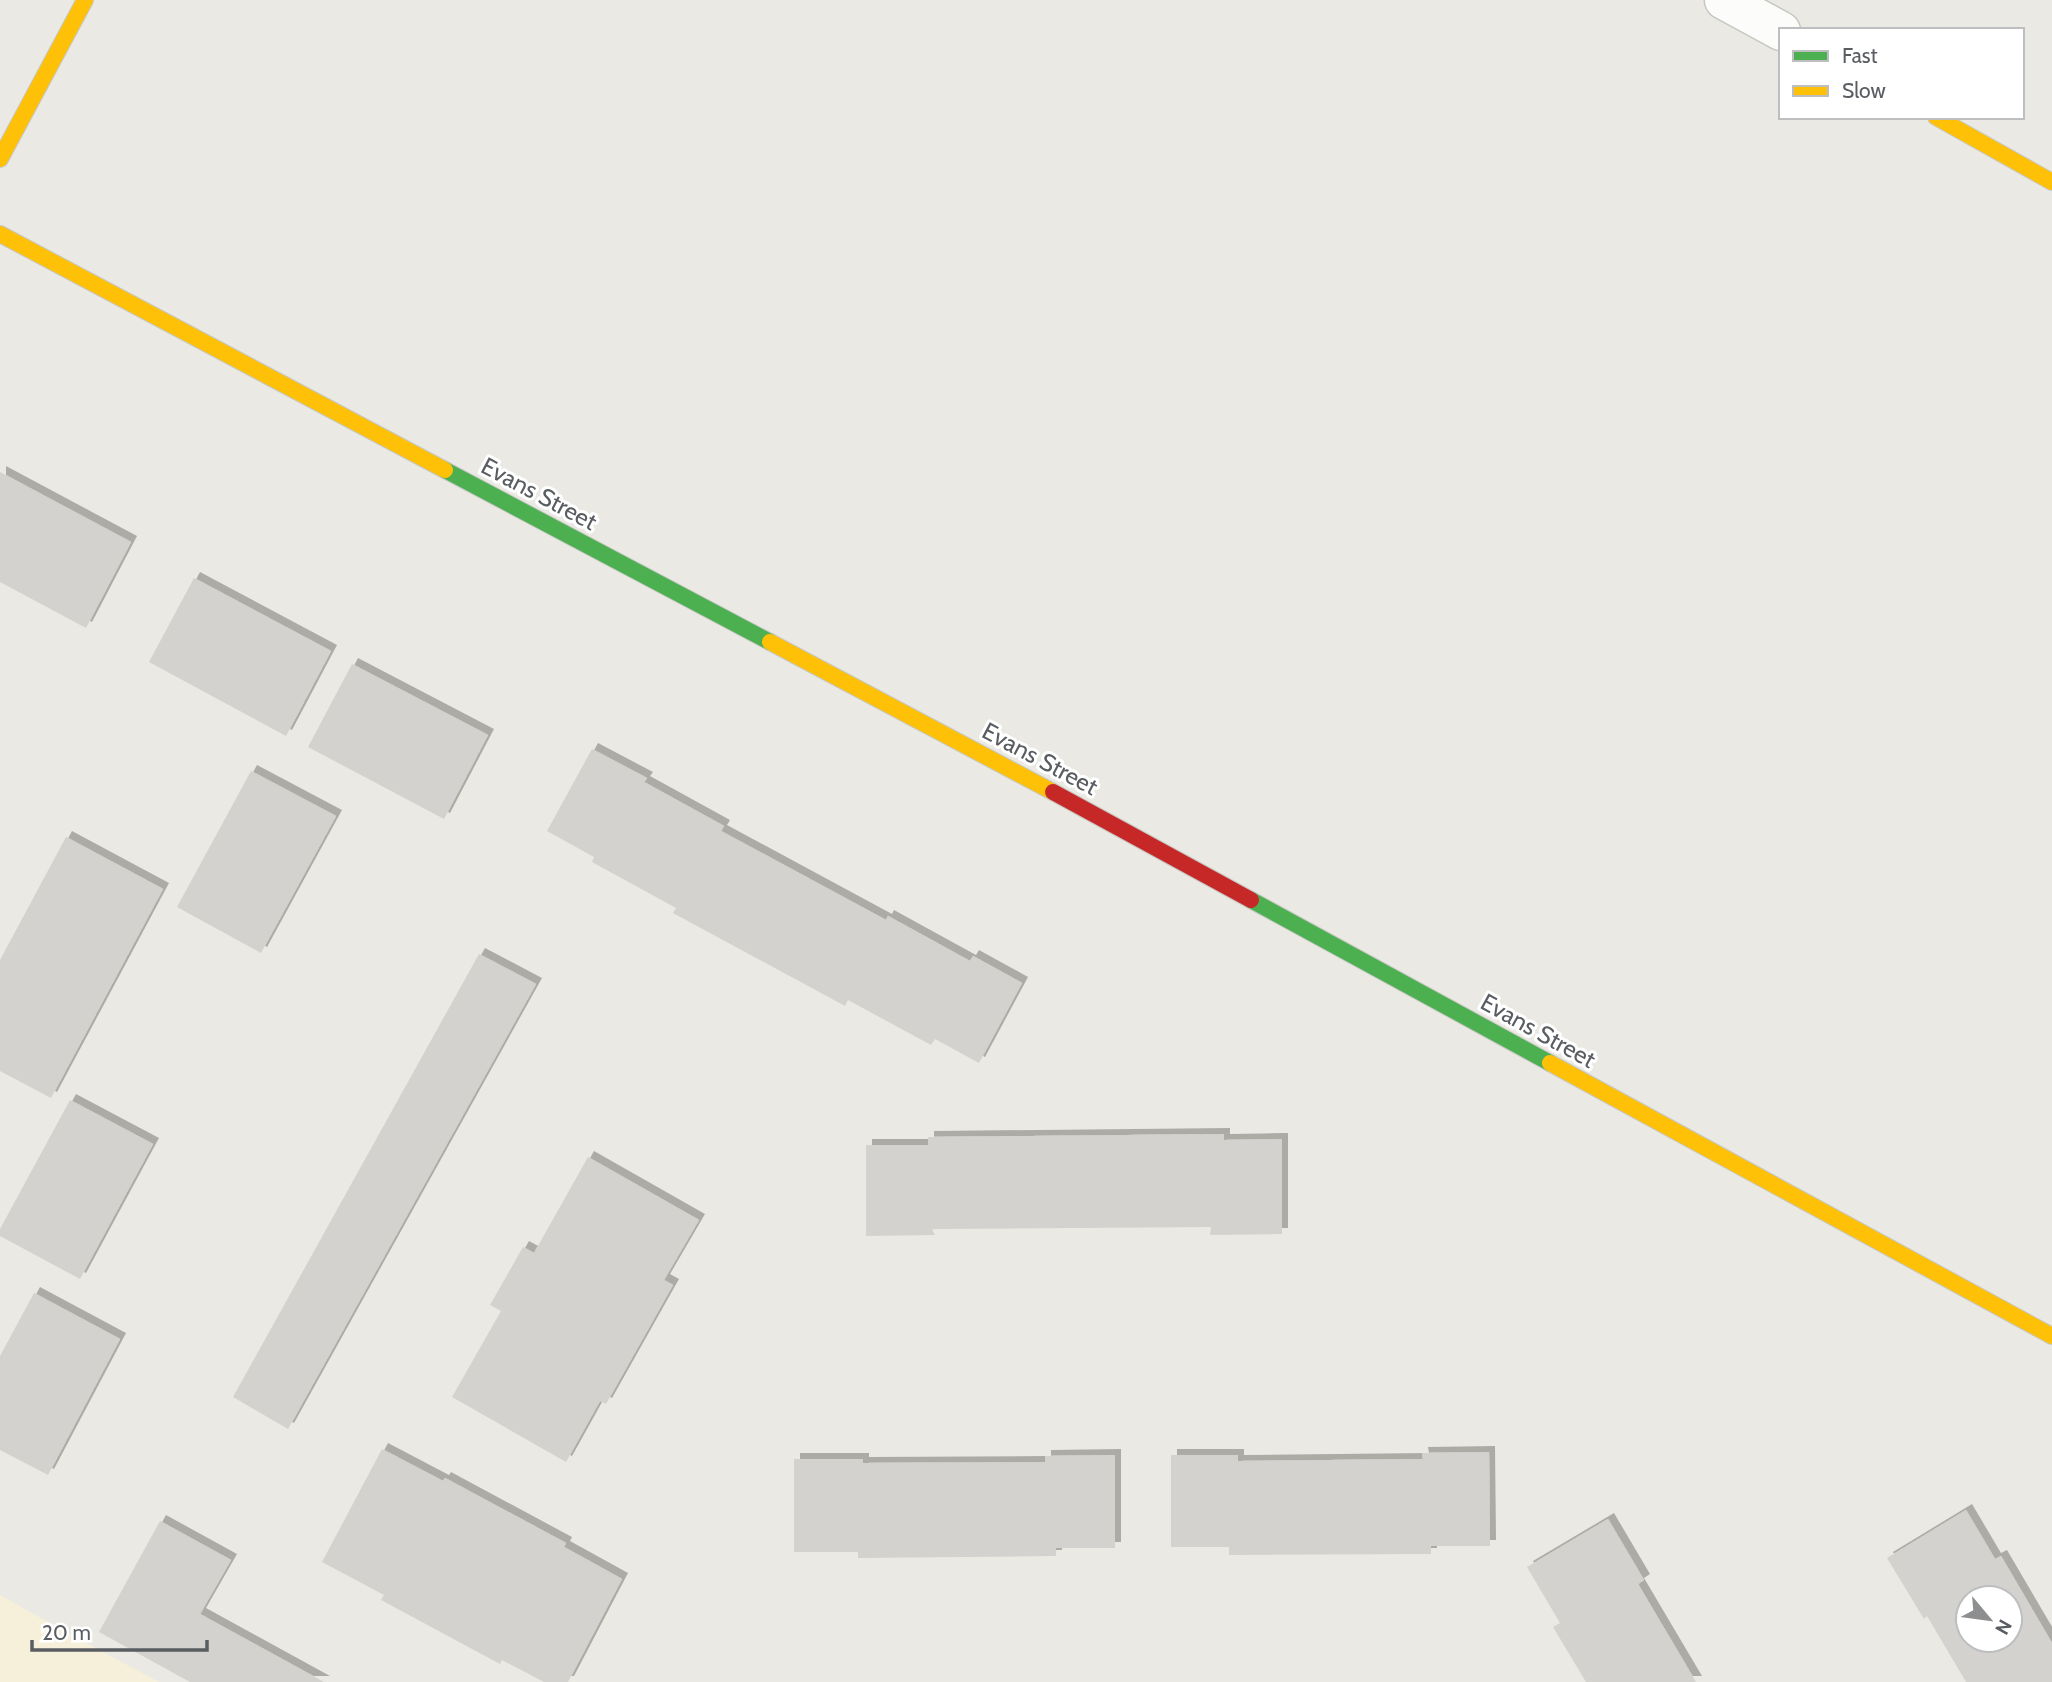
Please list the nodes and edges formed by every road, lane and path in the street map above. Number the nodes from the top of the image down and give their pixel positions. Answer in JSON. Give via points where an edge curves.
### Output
{"nodes":[{"id":1,"x":85,"y":0,"type":"edge"},
{"id":2,"x":1724,"y":0,"type":"edge"},
{"id":3,"x":1779,"y":31,"type":"edge"},
{"id":4,"x":1940,"y":119,"type":"edge"},
{"id":5,"x":0,"y":159,"type":"edge"},
{"id":6,"x":2052,"y":182,"type":"edge"},
{"id":7,"x":0,"y":234,"type":"edge"},
{"id":8,"x":2052,"y":1336,"type":"edge"}],
"edges":[{"from":1,"to":5,"type":"street"},
{"from":2,"to":3,"type":"street"},
{"from":4,"to":6,"type":"street"},
{"from":7,"to":8,"type":"street","name":"Evans Street","via":[[1099,816]]}]}
